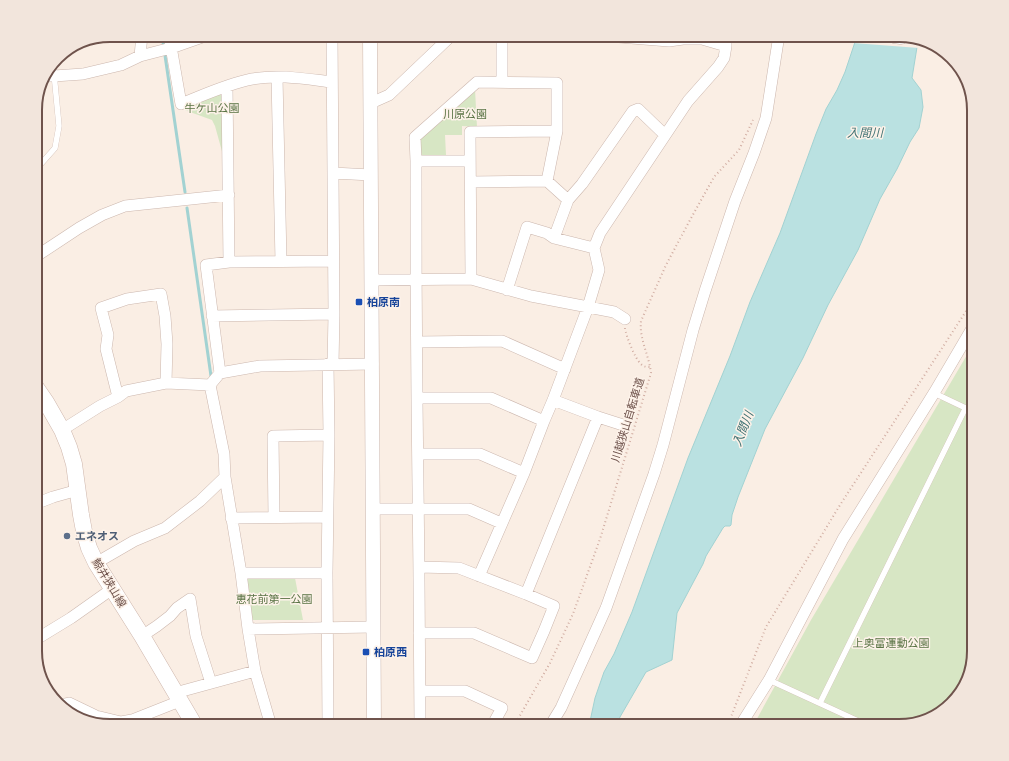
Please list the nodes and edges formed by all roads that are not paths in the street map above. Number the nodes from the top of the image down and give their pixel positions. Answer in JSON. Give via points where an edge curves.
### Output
{"nodes":[{"id":1,"x":141,"y":42,"type":"edge"},
{"id":2,"x":168,"y":42,"type":"edge"},
{"id":3,"x":187,"y":42,"type":"edge"},
{"id":4,"x":332,"y":42,"type":"edge"},
{"id":5,"x":370,"y":42,"type":"edge"},
{"id":6,"x":445,"y":42,"type":"edge"},
{"id":7,"x":502,"y":42,"type":"edge"},
{"id":8,"x":726,"y":42,"type":"edge"},
{"id":9,"x":778,"y":42,"type":"edge"},
{"id":10,"x":166,"y":49,"type":"junction"},
{"id":11,"x":140,"y":56,"type":"junction"},
{"id":12,"x":54,"y":71,"type":"edge"},
{"id":13,"x":54,"y":76,"type":"junction"},
{"id":14,"x":277,"y":77,"type":"junction"},
{"id":15,"x":332,"y":82,"type":"junction"},
{"id":16,"x":502,"y":82,"type":"junction"},
{"id":17,"x":227,"y":86,"type":"junction"},
{"id":18,"x":371,"y":103,"type":"junction"},
{"id":19,"x":557,"y":131,"type":"junction"},
{"id":20,"x":665,"y":135,"type":"junction"},
{"id":21,"x":416,"y":161,"type":"junction"},
{"id":22,"x":470,"y":161,"type":"junction"},
{"id":23,"x":42,"y":163,"type":"edge"},
{"id":24,"x":333,"y":173,"type":"junction"},
{"id":25,"x":371,"y":174,"type":"junction"},
{"id":26,"x":547,"y":181,"type":"junction"},
{"id":27,"x":470,"y":182,"type":"junction"},
{"id":28,"x":229,"y":195,"type":"junction"},
{"id":29,"x":568,"y":200,"type":"junction"},
{"id":30,"x":554,"y":238,"type":"junction"},
{"id":31,"x":594,"y":248,"type":"junction"},
{"id":32,"x":42,"y":252,"type":"edge"},
{"id":33,"x":281,"y":261,"type":"junction"},
{"id":34,"x":333,"y":261,"type":"junction"},
{"id":35,"x":229,"y":262,"type":"junction"},
{"id":36,"x":471,"y":279,"type":"junction"},
{"id":37,"x":372,"y":280,"type":"junction"},
{"id":38,"x":416,"y":280,"type":"junction"},
{"id":39,"x":507,"y":290,"type":"junction"},
{"id":40,"x":588,"y":307,"type":"junction"},
{"id":41,"x":334,"y":314,"type":"junction"},
{"id":42,"x":212,"y":316,"type":"junction"},
{"id":43,"x":625,"y":319,"type":"road end"},
{"id":44,"x":967,"y":337,"type":"edge"},
{"id":45,"x":417,"y":342,"type":"junction"},
{"id":46,"x":330,"y":364,"type":"junction"},
{"id":47,"x":373,"y":364,"type":"junction"},
{"id":48,"x":565,"y":369,"type":"junction"},
{"id":49,"x":220,"y":373,"type":"junction"},
{"id":50,"x":166,"y":383,"type":"junction"},
{"id":51,"x":210,"y":385,"type":"junction"},
{"id":52,"x":934,"y":393,"type":"junction"},
{"id":53,"x":118,"y":397,"type":"junction"},
{"id":54,"x":417,"y":398,"type":"junction"},
{"id":55,"x":554,"y":400,"type":"junction"},
{"id":56,"x":42,"y":406,"type":"edge"},
{"id":57,"x":966,"y":409,"type":"joint"},
{"id":58,"x":598,"y":417,"type":"junction"},
{"id":59,"x":544,"y":421,"type":"junction"},
{"id":60,"x":623,"y":425,"type":"dead end"},
{"id":61,"x":62,"y":430,"type":"junction"},
{"id":62,"x":329,"y":435,"type":"junction"},
{"id":63,"x":418,"y":454,"type":"junction"},
{"id":64,"x":524,"y":473,"type":"junction"},
{"id":65,"x":224,"y":477,"type":"junction"},
{"id":66,"x":78,"y":490,"type":"junction"},
{"id":67,"x":42,"y":501,"type":"edge"},
{"id":68,"x":373,"y":509,"type":"junction"},
{"id":69,"x":418,"y":509,"type":"junction"},
{"id":70,"x":274,"y":517,"type":"junction"},
{"id":71,"x":327,"y":517,"type":"junction"},
{"id":72,"x":231,"y":518,"type":"junction"},
{"id":73,"x":502,"y":523,"type":"junction"},
{"id":74,"x":96,"y":562,"type":"junction"},
{"id":75,"x":419,"y":567,"type":"junction"},
{"id":76,"x":241,"y":573,"type":"junction"},
{"id":77,"x":327,"y":573,"type":"junction"},
{"id":78,"x":479,"y":576,"type":"junction"},
{"id":79,"x":112,"y":589,"type":"junction"},
{"id":80,"x":526,"y":594,"type":"junction"},
{"id":81,"x":373,"y":627,"type":"junction"},
{"id":82,"x":327,"y":628,"type":"junction"},
{"id":83,"x":248,"y":629,"type":"junction"},
{"id":84,"x":419,"y":633,"type":"junction"},
{"id":85,"x":42,"y":636,"type":"edge"},
{"id":86,"x":142,"y":636,"type":"junction"},
{"id":87,"x":255,"y":671,"type":"junction"},
{"id":88,"x":769,"y":680,"type":"junction"},
{"id":89,"x":211,"y":683,"type":"junction"},
{"id":90,"x":420,"y":691,"type":"junction"},
{"id":91,"x":178,"y":697,"type":"junction"},
{"id":92,"x":66,"y":703,"type":"edge"},
{"id":93,"x":820,"y":703,"type":"junction"},
{"id":94,"x":108,"y":719,"type":"edge"},
{"id":95,"x":134,"y":719,"type":"edge"},
{"id":96,"x":191,"y":719,"type":"edge"},
{"id":97,"x":269,"y":719,"type":"edge"},
{"id":98,"x":328,"y":719,"type":"edge"},
{"id":99,"x":374,"y":719,"type":"edge"},
{"id":100,"x":420,"y":719,"type":"edge"},
{"id":101,"x":496,"y":719,"type":"edge"},
{"id":102,"x":554,"y":719,"type":"edge"},
{"id":103,"x":744,"y":719,"type":"edge"},
{"id":104,"x":854,"y":719,"type":"edge"}],
"edges":[{"from":1,"to":11,"type":"street"},
{"from":2,"to":10,"type":"street"},
{"from":3,"to":10,"type":"street"},
{"from":4,"to":15,"type":"street"},
{"from":5,"to":18,"type":"street"},
{"from":6,"to":18,"type":"street","via":[[389,95]]},
{"from":7,"to":16,"type":"street"},
{"from":8,"to":20,"type":"street","via":[[724,58],[688,101]]},
{"from":9,"to":102,"type":"street","via":[[766,118],[705,291],[654,474],[606,608]]},
{"from":10,"to":11,"type":"street"},
{"from":10,"to":17,"type":"street","via":[[181,104]]},
{"from":11,"to":13,"type":"street","via":[[121,65],[83,74]]},
{"from":12,"to":13,"type":"lane"},
{"from":13,"to":23,"type":"lane","via":[[59,126],[55,148]]},
{"from":14,"to":15,"type":"street"},
{"from":14,"to":17,"type":"street","via":[[252,79]]},
{"from":14,"to":33,"type":"street"},
{"from":15,"to":24,"type":"street"},
{"from":16,"to":19,"type":"street","via":[[557,82]]},
{"from":16,"to":21,"type":"street","via":[[477,82],[415,137]]},
{"from":17,"to":28,"type":"street"},
{"from":18,"to":25,"type":"street"},
{"from":19,"to":22,"type":"street","via":[[470,132]]},
{"from":19,"to":26,"type":"street"},
{"from":20,"to":29,"type":"street","via":[[638,109],[633,111]]},
{"from":20,"to":31,"type":"street","via":[[600,233]]},
{"from":21,"to":22,"type":"street"},
{"from":21,"to":38,"type":"street"},
{"from":22,"to":27,"type":"street"},
{"from":24,"to":25,"type":"street"},
{"from":24,"to":34,"type":"street"},
{"from":25,"to":37,"type":"street"},
{"from":26,"to":27,"type":"street"},
{"from":26,"to":29,"type":"street"},
{"from":27,"to":36,"type":"street"},
{"from":28,"to":32,"type":"street","via":[[125,206],[102,215]]},
{"from":28,"to":35,"type":"street"},
{"from":29,"to":30,"type":"street"},
{"from":30,"to":31,"type":"street"},
{"from":30,"to":39,"type":"street","via":[[527,227]]},
{"from":31,"to":40,"type":"street","via":[[599,270]]},
{"from":33,"to":34,"type":"street"},
{"from":33,"to":35,"type":"street"},
{"from":34,"to":41,"type":"street"},
{"from":35,"to":42,"type":"street","via":[[206,265]]},
{"from":36,"to":38,"type":"street"},
{"from":36,"to":39,"type":"street"},
{"from":37,"to":38,"type":"street"},
{"from":37,"to":47,"type":"street"},
{"from":38,"to":45,"type":"street"},
{"from":39,"to":40,"type":"street"},
{"from":40,"to":43,"type":"street","via":[[614,312]]},
{"from":40,"to":48,"type":"street"},
{"from":41,"to":42,"type":"street"},
{"from":41,"to":46,"type":"street"},
{"from":42,"to":49,"type":"street"},
{"from":44,"to":52,"type":"street"},
{"from":45,"to":48,"type":"street","via":[[502,341]]},
{"from":45,"to":54,"type":"street"},
{"from":46,"to":47,"type":"street"},
{"from":46,"to":49,"type":"street","via":[[260,366]]},
{"from":46,"to":62,"type":"street"},
{"from":47,"to":68,"type":"street"},
{"from":48,"to":55,"type":"street"},
{"from":49,"to":51,"type":"street"},
{"from":50,"to":51,"type":"street"},
{"from":50,"to":53,"type":"street","via":[[126,391]]},
{"from":50,"to":53,"type":"street","via":[[167,344],[161,294],[127,299],[101,308],[108,334],[106,349]]},
{"from":51,"to":65,"type":"street","via":[[224,454]]},
{"from":52,"to":57,"type":"lane"},
{"from":52,"to":88,"type":"street","via":[[843,539]]},
{"from":53,"to":61,"type":"street"},
{"from":54,"to":59,"type":"street","via":[[491,398]]},
{"from":54,"to":63,"type":"street"},
{"from":55,"to":58,"type":"street"},
{"from":55,"to":59,"type":"street"},
{"from":56,"to":61,"type":"main road","name":"鯨井狭山線"},
{"from":57,"to":93,"type":"lane"},
{"from":58,"to":60,"type":"street"},
{"from":58,"to":80,"type":"street"},
{"from":59,"to":64,"type":"street"},
{"from":61,"to":66,"type":"main road","name":"鯨井狭山線","via":[[74,464]]},
{"from":62,"to":70,"type":"street","via":[[273,436]]},
{"from":62,"to":71,"type":"street"},
{"from":63,"to":64,"type":"street","via":[[480,454]]},
{"from":63,"to":69,"type":"street"},
{"from":64,"to":73,"type":"street"},
{"from":65,"to":72,"type":"street"},
{"from":65,"to":74,"type":"street","via":[[200,501],[165,528],[134,541]]},
{"from":66,"to":67,"type":"street"},
{"from":66,"to":74,"type":"main road","name":"鯨井狭山線","via":[[80,515]]},
{"from":68,"to":69,"type":"street"},
{"from":68,"to":81,"type":"street"},
{"from":69,"to":73,"type":"street","via":[[469,509]]},
{"from":69,"to":75,"type":"street"},
{"from":70,"to":71,"type":"street"},
{"from":70,"to":72,"type":"street"},
{"from":71,"to":77,"type":"street"},
{"from":72,"to":76,"type":"street"},
{"from":73,"to":78,"type":"street"},
{"from":74,"to":79,"type":"main road","name":"鯨井狭山線"},
{"from":75,"to":78,"type":"street","via":[[459,568]]},
{"from":75,"to":84,"type":"street"},
{"from":76,"to":77,"type":"street"},
{"from":76,"to":83,"type":"street"},
{"from":77,"to":82,"type":"street"},
{"from":78,"to":80,"type":"street"},
{"from":79,"to":85,"type":"street"},
{"from":79,"to":86,"type":"main road","name":"鯨井狭山線"},
{"from":80,"to":84,"type":"street","via":[[554,606],[532,658],[474,633]]},
{"from":81,"to":82,"type":"street"},
{"from":81,"to":99,"type":"street"},
{"from":82,"to":83,"type":"street"},
{"from":82,"to":98,"type":"street"},
{"from":83,"to":87,"type":"street"},
{"from":84,"to":90,"type":"street"},
{"from":86,"to":89,"type":"street","via":[[190,599],[196,636]]},
{"from":86,"to":91,"type":"main road","name":"鯨井狭山線"},
{"from":87,"to":89,"type":"street"},
{"from":87,"to":97,"type":"street"},
{"from":88,"to":93,"type":"lane"},
{"from":88,"to":103,"type":"street"},
{"from":89,"to":91,"type":"street"},
{"from":90,"to":100,"type":"street"},
{"from":90,"to":101,"type":"street","via":[[464,691],[502,708]]},
{"from":91,"to":95,"type":"street"},
{"from":91,"to":96,"type":"main road","name":"鯨井狭山線"},
{"from":92,"to":94,"type":"street"},
{"from":93,"to":104,"type":"lane"}]}
